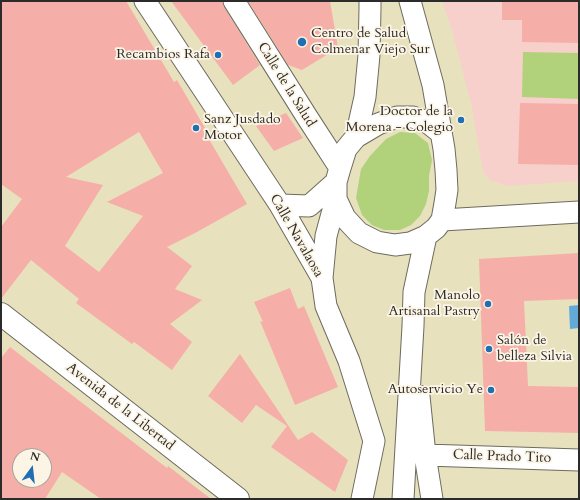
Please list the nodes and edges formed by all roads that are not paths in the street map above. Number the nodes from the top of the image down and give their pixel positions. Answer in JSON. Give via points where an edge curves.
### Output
{"nodes":[{"id":1,"x":145,"y":1,"type":"edge"},
{"id":2,"x":234,"y":1,"type":"edge"},
{"id":3,"x":370,"y":1,"type":"edge"},
{"id":4,"x":410,"y":1,"type":"edge"},
{"id":5,"x":441,"y":133,"type":"junction"},
{"id":6,"x":356,"y":137,"type":"junction"},
{"id":7,"x":337,"y":183,"type":"junction"},
{"id":8,"x":280,"y":205,"type":"junction"},
{"id":9,"x":579,"y":212,"type":"edge"},
{"id":10,"x":442,"y":220,"type":"junction"},
{"id":11,"x":426,"y":236,"type":"junction"},
{"id":12,"x":322,"y":278,"type":"junction"},
{"id":13,"x":1,"y":314,"type":"edge"},
{"id":14,"x":413,"y":326,"type":"junction"},
{"id":15,"x":425,"y":455,"type":"junction"},
{"id":16,"x":579,"y":460,"type":"edge"},
{"id":17,"x":238,"y":499,"type":"edge"},
{"id":18,"x":362,"y":499,"type":"edge"},
{"id":19,"x":403,"y":499,"type":"edge"},
{"id":20,"x":432,"y":499,"type":"edge"}],
"edges":[{"from":1,"to":8,"type":"street","name":"Calle Navalaosa"},
{"from":2,"to":7,"type":"street","name":"Calle de la Salud","via":[[298,104]]},
{"from":3,"to":6,"type":"street","via":[[366,90]]},
{"from":4,"to":5,"type":"street","via":[[433,85]]},
{"from":5,"to":6,"type":"street","via":[[427,122],[413,117],[397,117],[378,124]]},
{"from":5,"to":10,"type":"street","via":[[447,190]]},
{"from":6,"to":7,"type":"street","via":[[346,149]]},
{"from":7,"to":8,"type":"street","via":[[309,206]]},
{"from":7,"to":11,"type":"street","via":[[345,218],[359,234],[377,242],[395,245],[410,243]]},
{"from":7,"to":12,"type":"street","via":[[326,236]]},
{"from":8,"to":12,"type":"street","name":"Calle Navalaosa"},
{"from":9,"to":10,"type":"street"},
{"from":10,"to":11,"type":"street"},
{"from":11,"to":14,"type":"street","via":[[414,292]]},
{"from":12,"to":18,"type":"street","name":"Calle Navalaosa","via":[[326,306],[349,361],[374,441]]},
{"from":13,"to":17,"type":"street","name":"Avenida de la Libertad"},
{"from":14,"to":15,"type":"street"},
{"from":14,"to":19,"type":"street"},
{"from":15,"to":16,"type":"street","name":"Calle Prado Tito"},
{"from":15,"to":20,"type":"street"}]}
